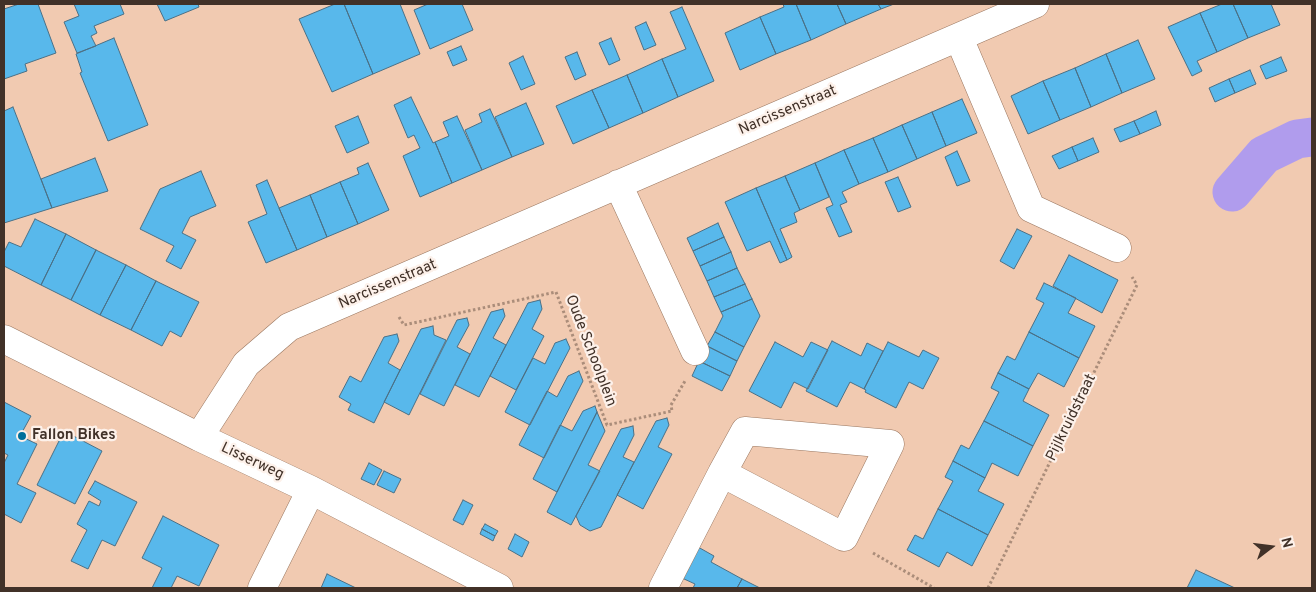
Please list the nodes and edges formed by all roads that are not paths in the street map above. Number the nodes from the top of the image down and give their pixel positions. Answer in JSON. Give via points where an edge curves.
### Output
{"nodes":[{"id":1,"x":1035,"y":4,"type":"edge"},
{"id":2,"x":958,"y":38,"type":"junction"},
{"id":3,"x":618,"y":184,"type":"junction"},
{"id":4,"x":1117,"y":248,"type":"road end"},
{"id":5,"x":4,"y":339,"type":"edge"},
{"id":6,"x":695,"y":351,"type":"road end"},
{"id":7,"x":199,"y":437,"type":"junction"},
{"id":8,"x":722,"y":473,"type":"junction"},
{"id":9,"x":311,"y":490,"type":"junction"},
{"id":10,"x":262,"y":588,"type":"edge"},
{"id":11,"x":499,"y":588,"type":"edge"},
{"id":12,"x":663,"y":588,"type":"edge"}],
"edges":[{"from":1,"to":2,"type":"street","name":"Narcissenstraat"},
{"from":2,"to":3,"type":"street","name":"Narcissenstraat"},
{"from":2,"to":4,"type":"street","via":[[1031,208]]},
{"from":3,"to":6,"type":"street"},
{"from":3,"to":7,"type":"street","name":"Narcissenstraat","via":[[289,327],[246,364]]},
{"from":5,"to":7,"type":"street","name":"Lisserweg"},
{"from":7,"to":9,"type":"street","name":"Lisserweg"},
{"from":8,"to":8,"type":"street","via":[[745,431],[890,444],[844,537]]},
{"from":8,"to":12,"type":"street"},
{"from":9,"to":10,"type":"street"},
{"from":9,"to":11,"type":"street","name":"Lisserweg"}]}
